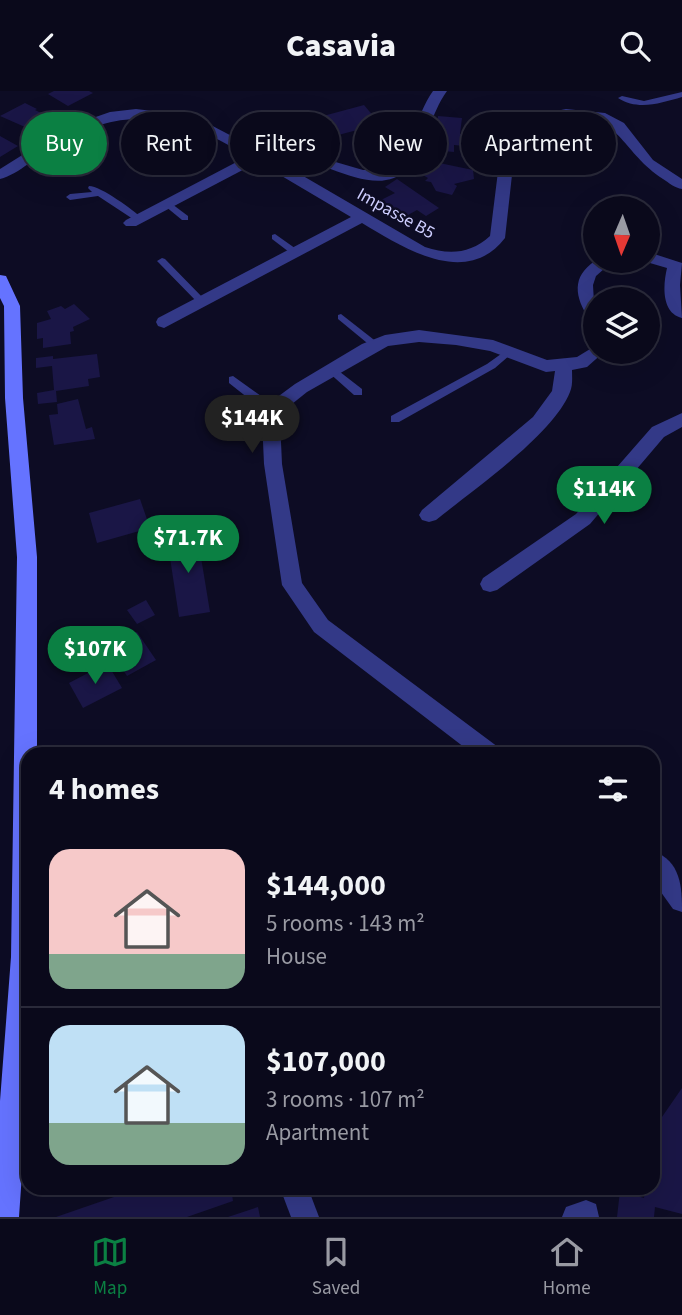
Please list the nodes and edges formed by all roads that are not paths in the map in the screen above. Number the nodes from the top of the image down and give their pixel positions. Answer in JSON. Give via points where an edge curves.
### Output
{"nodes":[{"id":1,"x":440,"y":91,"type":"edge"},
{"id":2,"x":682,"y":94,"type":"edge"},
{"id":3,"x":622,"y":98,"type":"dead end"},
{"id":4,"x":230,"y":140,"type":"edge"},
{"id":5,"x":340,"y":168,"type":"edge"},
{"id":6,"x":230,"y":173,"type":"edge"},
{"id":7,"x":0,"y":175,"type":"edge"},
{"id":8,"x":291,"y":175,"type":"edge"},
{"id":9,"x":682,"y":185,"type":"edge"},
{"id":10,"x":70,"y":197,"type":"dead end"},
{"id":11,"x":168,"y":204,"type":"junction"},
{"id":12,"x":362,"y":217,"type":"junction"},
{"id":13,"x":185,"y":218,"type":"dead end"},
{"id":14,"x":135,"y":221,"type":"joint"},
{"id":15,"x":275,"y":237,"type":"dead end"},
{"id":16,"x":296,"y":253,"type":"junction"},
{"id":17,"x":162,"y":261,"type":"dead end"},
{"id":18,"x":660,"y":261,"type":"edge"},
{"id":19,"x":679,"y":267,"type":"edge"},
{"id":20,"x":0,"y":280,"type":"edge"},
{"id":21,"x":202,"y":302,"type":"junction"},
{"id":22,"x":682,"y":313,"type":"edge"},
{"id":23,"x":341,"y":317,"type":"dead end"},
{"id":24,"x":164,"y":321,"type":"dead end"},
{"id":25,"x":375,"y":345,"type":"junction"},
{"id":26,"x":508,"y":352,"type":"junction"},
{"id":27,"x":583,"y":362,"type":"edge"},
{"id":28,"x":564,"y":365,"type":"junction"},
{"id":29,"x":331,"y":369,"type":"junction"},
{"id":30,"x":233,"y":380,"type":"dead end"},
{"id":31,"x":358,"y":392,"type":"dead end"},
{"id":32,"x":277,"y":406,"type":"junction"},
{"id":33,"x":395,"y":419,"type":"dead end"},
{"id":34,"x":682,"y":419,"type":"edge"},
{"id":35,"x":429,"y":515,"type":"dead end"},
{"id":36,"x":490,"y":584,"type":"dead end"},
{"id":37,"x":25,"y":747,"type":"edge"},
{"id":38,"x":481,"y":747,"type":"edge"},
{"id":39,"x":660,"y":871,"type":"edge"},
{"id":40,"x":682,"y":900,"type":"edge"},
{"id":41,"x":21,"y":986,"type":"edge"},
{"id":42,"x":296,"y":1195,"type":"edge"},
{"id":43,"x":5,"y":1217,"type":"edge"},
{"id":44,"x":304,"y":1217,"type":"edge"}],
"edges":[{"from":1,"to":5,"type":"street","via":[[423,118],[415,150],[394,173],[379,177]]},
{"from":2,"to":3,"type":"lane","via":[[650,103]]},
{"from":4,"to":7,"type":"street","name":"Impasse B5","via":[[171,114],[106,117],[75,128]]},
{"from":6,"to":11,"type":"street"},
{"from":8,"to":12,"type":"street","name":"Impasse B5"},
{"from":9,"to":12,"type":"street","name":"Impasse B5","via":[[648,163],[619,126],[588,114],[566,113],[526,121],[509,139],[497,237],[482,251],[458,258],[429,254]]},
{"from":10,"to":14,"type":"lane","via":[[96,190]]},
{"from":11,"to":13,"type":"lane"},
{"from":11,"to":14,"type":"street"},
{"from":12,"to":16,"type":"street"},
{"from":15,"to":16,"type":"lane"},
{"from":16,"to":21,"type":"street"},
{"from":17,"to":21,"type":"lane"},
{"from":18,"to":19,"type":"street"},
{"from":19,"to":22,"type":"street","via":[[670,290]]},
{"from":20,"to":37,"type":"street","via":[[12,306],[27,557]]},
{"from":21,"to":24,"type":"street"},
{"from":23,"to":25,"type":"lane"},
{"from":25,"to":26,"type":"street","via":[[433,337]]},
{"from":25,"to":29,"type":"street"},
{"from":26,"to":28,"type":"street","via":[[546,366]]},
{"from":26,"to":33,"type":"lane"},
{"from":27,"to":28,"type":"street"},
{"from":28,"to":35,"type":"street","via":[[562,391],[548,410],[514,445]]},
{"from":29,"to":31,"type":"lane"},
{"from":29,"to":32,"type":"street"},
{"from":30,"to":32,"type":"lane","via":[[257,399]]},
{"from":32,"to":38,"type":"street","via":[[270,437],[292,585],[321,626]]},
{"from":34,"to":36,"type":"street","via":[[658,432],[583,519]]},
{"from":39,"to":40,"type":"street"},
{"from":41,"to":43,"type":"street"},
{"from":42,"to":44,"type":"street"}]}
